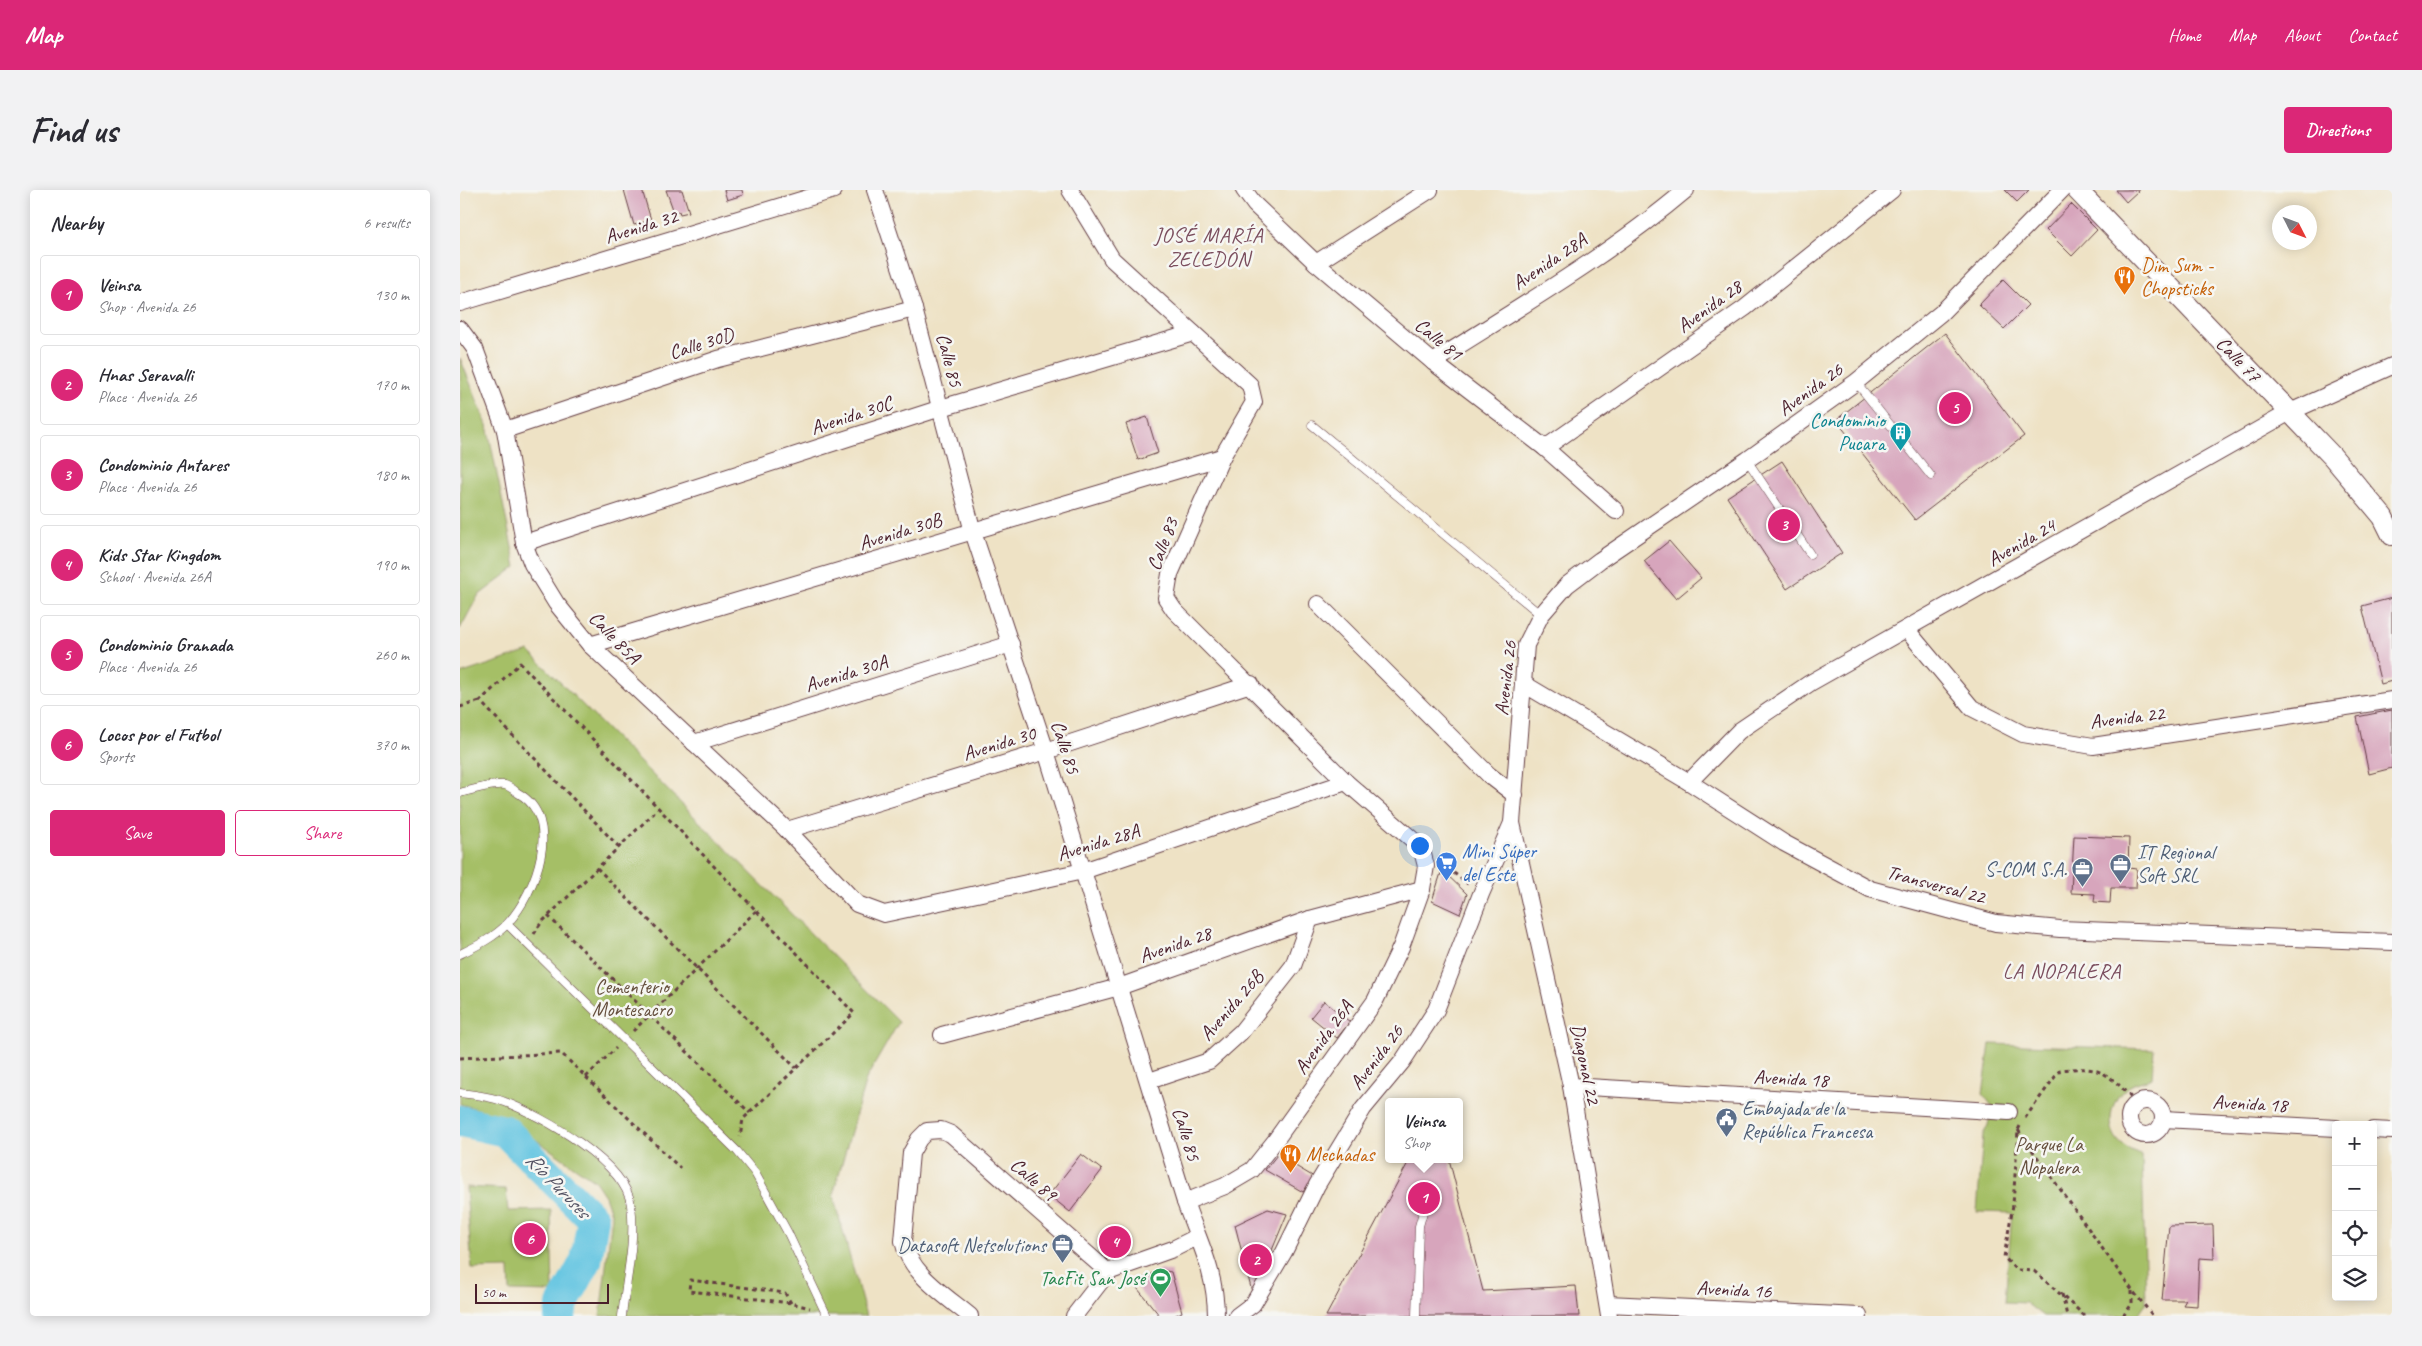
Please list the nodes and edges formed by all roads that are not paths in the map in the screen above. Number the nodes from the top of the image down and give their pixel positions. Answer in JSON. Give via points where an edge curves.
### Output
{"nodes":[{"id":1,"x":834,"y":190,"type":"edge"},
{"id":2,"x":876,"y":190,"type":"edge"},
{"id":3,"x":1070,"y":190,"type":"edge"},
{"id":4,"x":1244,"y":190,"type":"edge"},
{"id":5,"x":1430,"y":190,"type":"edge"},
{"id":6,"x":1686,"y":190,"type":"edge"},
{"id":7,"x":1892,"y":190,"type":"edge"},
{"id":8,"x":2062,"y":190,"type":"edge"},
{"id":9,"x":2077,"y":190,"type":"edge"},
{"id":10,"x":1316,"y":263,"type":"junction"},
{"id":11,"x":460,"y":303,"type":"edge"},
{"id":12,"x":914,"y":309,"type":"junction"},
{"id":13,"x":460,"y":329,"type":"edge"},
{"id":14,"x":1193,"y":333,"type":"junction"},
{"id":15,"x":1432,"y":362,"type":"junction"},
{"id":16,"x":2392,"y":366,"type":"edge"},
{"id":17,"x":1856,"y":382,"type":"junction"},
{"id":18,"x":941,"y":408,"type":"junction"},
{"id":19,"x":2290,"y":412,"type":"junction"},
{"id":20,"x":1312,"y":426,"type":"dead end"},
{"id":21,"x":505,"y":430,"type":"junction"},
{"id":22,"x":1545,"y":448,"type":"junction"},
{"id":23,"x":1222,"y":457,"type":"junction"},
{"id":24,"x":1747,"y":460,"type":"junction"},
{"id":25,"x":1931,"y":476,"type":"dead end"},
{"id":26,"x":1616,"y":511,"type":"dead end"},
{"id":27,"x":973,"y":532,"type":"junction"},
{"id":28,"x":2392,"y":535,"type":"edge"},
{"id":29,"x":524,"y":543,"type":"junction"},
{"id":30,"x":1810,"y":554,"type":"dead end"},
{"id":31,"x":1318,"y":604,"type":"dead end"},
{"id":32,"x":1541,"y":615,"type":"junction"},
{"id":33,"x":1907,"y":630,"type":"junction"},
{"id":34,"x":1011,"y":644,"type":"junction"},
{"id":35,"x":590,"y":645,"type":"junction"},
{"id":36,"x":1251,"y":684,"type":"junction"},
{"id":37,"x":1524,"y":684,"type":"junction"},
{"id":38,"x":2392,"y":700,"type":"edge"},
{"id":39,"x":694,"y":743,"type":"junction"},
{"id":40,"x":1046,"y":751,"type":"junction"},
{"id":41,"x":1346,"y":782,"type":"junction"},
{"id":42,"x":1689,"y":782,"type":"junction"},
{"id":43,"x":460,"y":793,"type":"edge"},
{"id":44,"x":1515,"y":795,"type":"junction"},
{"id":45,"x":1512,"y":822,"type":"junction"},
{"id":46,"x":787,"y":830,"type":"junction"},
{"id":47,"x":1421,"y":847,"type":"joint"},
{"id":48,"x":1083,"y":871,"type":"junction"},
{"id":49,"x":1422,"y":889,"type":"junction"},
{"id":50,"x":857,"y":904,"type":"joint"},
{"id":51,"x":1310,"y":919,"type":"junction"},
{"id":52,"x":507,"y":924,"type":"junction"},
{"id":53,"x":2392,"y":942,"type":"edge"},
{"id":54,"x":460,"y":954,"type":"edge"},
{"id":55,"x":1119,"y":987,"type":"junction"},
{"id":56,"x":942,"y":1035,"type":"dead end"},
{"id":57,"x":1149,"y":1081,"type":"junction"},
{"id":58,"x":1571,"y":1086,"type":"junction"},
{"id":59,"x":460,"y":1093,"type":"edge"},
{"id":60,"x":2010,"y":1112,"type":"dead end"},
{"id":61,"x":2163,"y":1120,"type":"junction"},
{"id":62,"x":2332,"y":1128,"type":"edge"},
{"id":63,"x":2377,"y":1130,"type":"edge"},
{"id":64,"x":2392,"y":1131,"type":"edge"},
{"id":65,"x":1428,"y":1195,"type":"dead end"},
{"id":66,"x":1185,"y":1202,"type":"junction"},
{"id":67,"x":1197,"y":1237,"type":"junction"},
{"id":68,"x":1108,"y":1272,"type":"junction"},
{"id":69,"x":1608,"y":1310,"type":"edge"},
{"id":70,"x":826,"y":1314,"type":"edge"},
{"id":71,"x":622,"y":1316,"type":"edge"},
{"id":72,"x":970,"y":1316,"type":"edge"},
{"id":73,"x":1074,"y":1316,"type":"edge"},
{"id":74,"x":1216,"y":1316,"type":"edge"},
{"id":75,"x":1237,"y":1316,"type":"edge"},
{"id":76,"x":1416,"y":1316,"type":"edge"},
{"id":77,"x":1858,"y":1316,"type":"edge"}],
"edges":[{"from":1,"to":11,"type":"street","name":"Avenida 32"},
{"from":2,"to":12,"type":"street","name":"Calle 85"},
{"from":3,"to":14,"type":"street","name":"Calle 83","via":[[1112,259]]},
{"from":4,"to":10,"type":"street","name":"Calle 81","via":[[1267,218]]},
{"from":5,"to":10,"type":"street"},
{"from":6,"to":15,"type":"street","name":"Avenida 28A","via":[[1549,288]]},
{"from":7,"to":22,"type":"street","name":"Avenida 28","via":[[1745,308]]},
{"from":8,"to":17,"type":"street","name":"Avenida 26","via":[[1941,313]]},
{"from":9,"to":19,"type":"street","name":"Calle 77"},
{"from":10,"to":15,"type":"street","name":"Calle 81"},
{"from":12,"to":18,"type":"street","name":"Calle 85"},
{"from":12,"to":21,"type":"street","name":"Calle 30D","via":[[718,358]]},
{"from":13,"to":21,"type":"street","name":"Calle 85A","via":[[474,349]]},
{"from":14,"to":18,"type":"street","name":"Avenida 30C"},
{"from":14,"to":23,"type":"street","name":"Calle 83","via":[[1250,386],[1254,402]]},
{"from":15,"to":22,"type":"street","name":"Calle 81"},
{"from":16,"to":19,"type":"street","name":"Avenida 24"},
{"from":17,"to":24,"type":"street","name":"Avenida 26"},
{"from":17,"to":25,"type":"lane"},
{"from":18,"to":27,"type":"street","name":"Calle 85"},
{"from":18,"to":29,"type":"street","name":"Avenida 30C"},
{"from":19,"to":28,"type":"street","name":"Calle 77","via":[[2383,517]]},
{"from":19,"to":33,"type":"street","name":"Avenida 24"},
{"from":20,"to":32,"type":"lane"},
{"from":21,"to":29,"type":"street","name":"Calle 85A"},
{"from":22,"to":26,"type":"street","name":"Calle 81"},
{"from":23,"to":27,"type":"street","name":"Avenida 30B"},
{"from":23,"to":36,"type":"street","name":"Calle 83","via":[[1170,574],[1166,598],[1174,610]]},
{"from":24,"to":30,"type":"lane"},
{"from":24,"to":32,"type":"street","name":"Avenida 26","via":[[1600,560],[1567,585]]},
{"from":27,"to":34,"type":"street","name":"Calle 85"},
{"from":27,"to":35,"type":"street","name":"Avenida 30B"},
{"from":29,"to":35,"type":"street","name":"Calle 85A","via":[[532,564],[556,603]]},
{"from":31,"to":44,"type":"street","via":[[1489,775]]},
{"from":32,"to":37,"type":"street","name":"Avenida 26","via":[[1526,645]]},
{"from":33,"to":38,"type":"street","name":"Avenida 22","via":[[1972,708],[2022,734],[2093,746]]},
{"from":33,"to":42,"type":"street","name":"Avenida 24","via":[[1810,683],[1740,731]]},
{"from":34,"to":39,"type":"street","name":"Avenida 30A"},
{"from":34,"to":40,"type":"street","name":"Calle 85"},
{"from":35,"to":39,"type":"street","name":"Calle 85A"},
{"from":36,"to":40,"type":"street","name":"Avenida 30"},
{"from":36,"to":41,"type":"street","name":"Calle 83"},
{"from":37,"to":42,"type":"street","name":"Transversal 22"},
{"from":37,"to":44,"type":"street","name":"Avenida 26"},
{"from":39,"to":46,"type":"street","name":"Calle 85A"},
{"from":40,"to":46,"type":"street","name":"Avenida 30"},
{"from":40,"to":48,"type":"street","name":"Calle 85"},
{"from":41,"to":47,"type":"street","name":"Calle 83"},
{"from":41,"to":48,"type":"street","name":"Avenida 28A"},
{"from":42,"to":53,"type":"street","name":"Transversal 22","via":[[1784,843],[1870,889],[1996,923],[2127,933]]},
{"from":43,"to":52,"type":"lane","via":[[505,785],[530,800],[542,827],[541,857],[532,882],[521,906]]},
{"from":44,"to":45,"type":"street","name":"Avenida 26"},
{"from":45,"to":58,"type":"street","name":"Diagonal 22"},
{"from":45,"to":75,"type":"street","name":"Avenida 26","via":[[1436,1010],[1402,1062],[1363,1109],[1317,1185],[1284,1252],[1253,1304]]},
{"from":46,"to":50,"type":"street","name":"Calle 85A"},
{"from":47,"to":49,"type":"street","name":"Avenida 26A","via":[[1426,866]]},
{"from":48,"to":50,"type":"street","name":"Avenida 28A","via":[[884,914]]},
{"from":48,"to":55,"type":"street","name":"Calle 85"},
{"from":49,"to":51,"type":"street","name":"Avenida 28"},
{"from":49,"to":66,"type":"street","name":"Avenida 26A","via":[[1401,947],[1375,1002],[1275,1141],[1252,1170],[1225,1186]]},
{"from":51,"to":55,"type":"street","name":"Avenida 28"},
{"from":51,"to":57,"type":"street","name":"Avenida 26B","via":[[1292,966],[1241,1032],[1210,1061]]},
{"from":52,"to":54,"type":"lane","via":[[484,943]]},
{"from":52,"to":70,"type":"lane","via":[[737,1151],[755,1173]]},
{"from":55,"to":56,"type":"street","name":"Avenida 28"},
{"from":55,"to":57,"type":"street","name":"Calle 85"},
{"from":57,"to":66,"type":"street","name":"Calle 85"},
{"from":58,"to":60,"type":"street","name":"Avenida 18"},
{"from":58,"to":69,"type":"street","name":"Diagonal 22"},
{"from":59,"to":71,"type":"lane","via":[[504,1101],[541,1118],[606,1164],[625,1186],[632,1204],[632,1233]]},
{"from":61,"to":61,"type":"street","via":[[2153,1133],[2142,1134],[2136,1132],[2129,1117],[2137,1104],[2152,1102],[2160,1109]]},
{"from":61,"to":62,"type":"street","name":"Avenida 18"},
{"from":63,"to":64,"type":"street"},
{"from":65,"to":76,"type":"lane","via":[[1419,1226]]},
{"from":66,"to":67,"type":"street","name":"Calle 85"},
{"from":67,"to":68,"type":"street"},
{"from":67,"to":74,"type":"street","name":"Calle 85","via":[[1216,1291]]},
{"from":68,"to":72,"type":"street","name":"Calle 89","via":[[951,1134],[941,1130],[927,1131],[911,1152],[903,1241],[906,1254],[916,1270]]},
{"from":68,"to":73,"type":"street"},
{"from":69,"to":77,"type":"street","name":"Avenida 16"}]}
